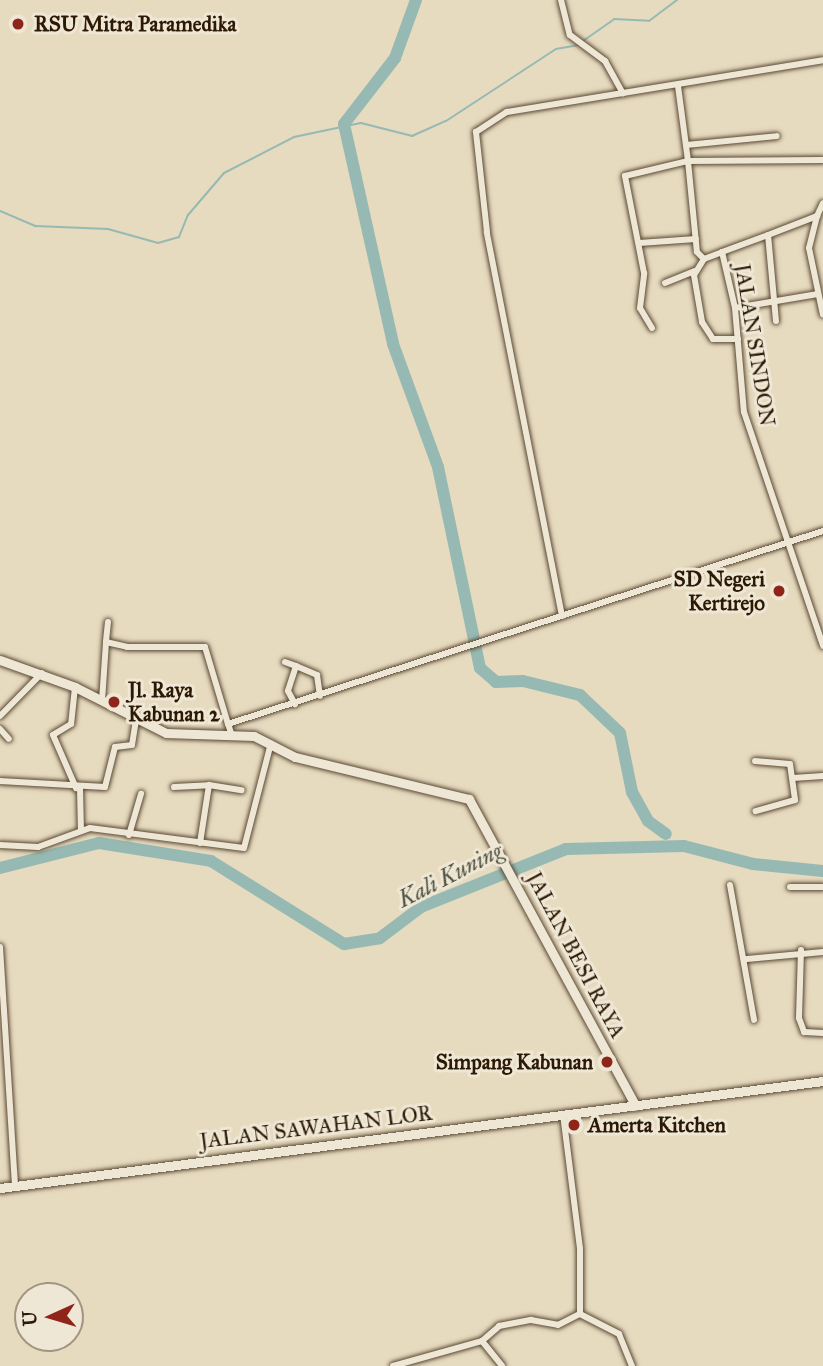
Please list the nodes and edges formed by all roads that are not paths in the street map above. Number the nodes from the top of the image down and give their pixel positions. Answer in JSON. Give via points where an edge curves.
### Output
{"nodes":[{"id":1,"x":561,"y":0,"type":"edge"},
{"id":2,"x":823,"y":60,"type":"edge"},
{"id":3,"x":678,"y":86,"type":"junction"},
{"id":4,"x":623,"y":93,"type":"junction"},
{"id":5,"x":777,"y":136,"type":"dead end"},
{"id":6,"x":686,"y":145,"type":"junction"},
{"id":7,"x":823,"y":160,"type":"edge"},
{"id":8,"x":688,"y":161,"type":"junction"},
{"id":9,"x":823,"y":204,"type":"edge"},
{"id":10,"x":817,"y":216,"type":"junction"},
{"id":11,"x":768,"y":235,"type":"junction"},
{"id":12,"x":696,"y":239,"type":"junction"},
{"id":13,"x":639,"y":243,"type":"junction"},
{"id":14,"x":722,"y":253,"type":"junction"},
{"id":15,"x":704,"y":259,"type":"junction"},
{"id":16,"x":695,"y":271,"type":"junction"},
{"id":17,"x":665,"y":284,"type":"dead end"},
{"id":18,"x":818,"y":294,"type":"junction"},
{"id":19,"x":774,"y":302,"type":"junction"},
{"id":20,"x":735,"y":308,"type":"junction"},
{"id":21,"x":823,"y":315,"type":"edge"},
{"id":22,"x":776,"y":321,"type":"dead end"},
{"id":23,"x":652,"y":328,"type":"dead end"},
{"id":24,"x":738,"y":340,"type":"junction"},
{"id":25,"x":823,"y":531,"type":"edge"},
{"id":26,"x":786,"y":542,"type":"junction"},
{"id":27,"x":562,"y":616,"type":"junction"},
{"id":28,"x":108,"y":622,"type":"dead end"},
{"id":29,"x":106,"y":642,"type":"junction"},
{"id":30,"x":823,"y":646,"type":"edge"},
{"id":31,"x":0,"y":660,"type":"edge"},
{"id":32,"x":285,"y":662,"type":"dead end"},
{"id":33,"x":296,"y":666,"type":"junction"},
{"id":34,"x":42,"y":673,"type":"junction"},
{"id":35,"x":75,"y":687,"type":"junction"},
{"id":36,"x":320,"y":696,"type":"junction"},
{"id":37,"x":102,"y":701,"type":"junction"},
{"id":38,"x":295,"y":704,"type":"junction"},
{"id":39,"x":0,"y":716,"type":"edge"},
{"id":40,"x":136,"y":719,"type":"junction"},
{"id":41,"x":228,"y":724,"type":"junction"},
{"id":42,"x":0,"y":729,"type":"edge"},
{"id":43,"x":232,"y":736,"type":"junction"},
{"id":44,"x":9,"y":738,"type":"dead end"},
{"id":45,"x":271,"y":743,"type":"junction"},
{"id":46,"x":755,"y":761,"type":"dead end"},
{"id":47,"x":823,"y":776,"type":"edge"},
{"id":48,"x":793,"y":778,"type":"junction"},
{"id":49,"x":0,"y":781,"type":"edge"},
{"id":50,"x":209,"y":785,"type":"junction"},
{"id":51,"x":174,"y":787,"type":"dead end"},
{"id":52,"x":78,"y":788,"type":"junction"},
{"id":53,"x":242,"y":790,"type":"dead end"},
{"id":54,"x":141,"y":794,"type":"dead end"},
{"id":55,"x":756,"y":811,"type":"dead end"},
{"id":56,"x":81,"y":831,"type":"junction"},
{"id":57,"x":129,"y":835,"type":"junction"},
{"id":58,"x":200,"y":843,"type":"junction"},
{"id":59,"x":0,"y":845,"type":"edge"},
{"id":60,"x":730,"y":885,"type":"dead end"},
{"id":61,"x":790,"y":887,"type":"dead end"},
{"id":62,"x":823,"y":887,"type":"edge"},
{"id":63,"x":0,"y":947,"type":"edge"},
{"id":64,"x":801,"y":950,"type":"junction"},
{"id":65,"x":823,"y":952,"type":"edge"},
{"id":66,"x":747,"y":959,"type":"junction"},
{"id":67,"x":2,"y":990,"type":"edge"},
{"id":68,"x":3,"y":1018,"type":"edge"},
{"id":69,"x":754,"y":1020,"type":"dead end"},
{"id":70,"x":823,"y":1033,"type":"edge"},
{"id":71,"x":3,"y":1065,"type":"edge"},
{"id":72,"x":823,"y":1081,"type":"edge"},
{"id":73,"x":636,"y":1106,"type":"junction"},
{"id":74,"x":563,"y":1114,"type":"junction"},
{"id":75,"x":15,"y":1186,"type":"junction"},
{"id":76,"x":0,"y":1188,"type":"edge"},
{"id":77,"x":580,"y":1314,"type":"junction"},
{"id":78,"x":482,"y":1341,"type":"junction"},
{"id":79,"x":393,"y":1366,"type":"edge"},
{"id":80,"x":502,"y":1366,"type":"edge"},
{"id":81,"x":632,"y":1366,"type":"edge"}],
"edges":[{"from":1,"to":4,"type":"street","via":[[563,22],[575,40],[612,70]]},
{"from":2,"to":3,"type":"street"},
{"from":3,"to":4,"type":"street"},
{"from":3,"to":6,"type":"street","name":"JALAN SINDON"},
{"from":4,"to":27,"type":"street","via":[[507,112],[481,125],[474,140]]},
{"from":5,"to":6,"type":"street"},
{"from":6,"to":8,"type":"street","name":"JALAN SINDON"},
{"from":7,"to":8,"type":"street"},
{"from":8,"to":12,"type":"street","name":"JALAN SINDON"},
{"from":8,"to":13,"type":"street","via":[[626,174]]},
{"from":9,"to":10,"type":"street"},
{"from":10,"to":11,"type":"street","name":"JALAN SINDON"},
{"from":10,"to":18,"type":"street","via":[[809,248]]},
{"from":11,"to":14,"type":"street"},
{"from":11,"to":19,"type":"street","name":"JALAN SINDON"},
{"from":12,"to":13,"type":"street"},
{"from":12,"to":15,"type":"street","name":"JALAN SINDON"},
{"from":13,"to":23,"type":"street","via":[[640,308]]},
{"from":14,"to":15,"type":"street","name":"JALAN SINDON"},
{"from":14,"to":20,"type":"street","name":"JALAN SINDON"},
{"from":15,"to":16,"type":"street"},
{"from":16,"to":17,"type":"street"},
{"from":16,"to":24,"type":"street","via":[[699,313],[713,339]]},
{"from":18,"to":19,"type":"street"},
{"from":18,"to":21,"type":"street"},
{"from":19,"to":20,"type":"street"},
{"from":19,"to":22,"type":"street","name":"JALAN SINDON"},
{"from":20,"to":24,"type":"street","name":"JALAN SINDON"},
{"from":24,"to":26,"type":"street","name":"JALAN SINDON","via":[[744,412]]},
{"from":25,"to":26,"type":"street"},
{"from":26,"to":27,"type":"street"},
{"from":26,"to":30,"type":"street","name":"JALAN SINDON"},
{"from":27,"to":36,"type":"street"},
{"from":28,"to":29,"type":"street"},
{"from":29,"to":37,"type":"street"},
{"from":29,"to":41,"type":"street","via":[[131,648],[205,647]]},
{"from":31,"to":34,"type":"street","name":"JALAN BESI RAYA"},
{"from":32,"to":33,"type":"street"},
{"from":33,"to":36,"type":"street","via":[[317,675]]},
{"from":33,"to":38,"type":"street","via":[[288,691]]},
{"from":34,"to":35,"type":"street","name":"JALAN BESI RAYA"},
{"from":34,"to":39,"type":"street"},
{"from":35,"to":37,"type":"street","name":"JALAN BESI RAYA"},
{"from":35,"to":52,"type":"street","via":[[71,724],[53,735]]},
{"from":36,"to":38,"type":"street"},
{"from":37,"to":40,"type":"street","name":"JALAN BESI RAYA"},
{"from":38,"to":41,"type":"street"},
{"from":40,"to":43,"type":"street","name":"JALAN BESI RAYA","via":[[176,735]]},
{"from":40,"to":52,"type":"street","via":[[132,745],[114,750],[107,785]]},
{"from":41,"to":43,"type":"street"},
{"from":42,"to":44,"type":"street"},
{"from":43,"to":45,"type":"street","name":"JALAN BESI RAYA"},
{"from":45,"to":58,"type":"street","via":[[247,846]]},
{"from":45,"to":73,"type":"street","name":"JALAN BESI RAYA","via":[[306,761],[458,793],[480,810]]},
{"from":46,"to":48,"type":"street","via":[[787,763]]},
{"from":47,"to":48,"type":"street"},
{"from":48,"to":55,"type":"street","via":[[794,806]]},
{"from":49,"to":52,"type":"street","via":[[33,779]]},
{"from":50,"to":51,"type":"street"},
{"from":50,"to":53,"type":"street"},
{"from":50,"to":58,"type":"street"},
{"from":52,"to":56,"type":"street"},
{"from":54,"to":57,"type":"street"},
{"from":56,"to":57,"type":"street"},
{"from":56,"to":59,"type":"street","via":[[38,847]]},
{"from":57,"to":58,"type":"street"},
{"from":60,"to":66,"type":"street"},
{"from":61,"to":62,"type":"street"},
{"from":63,"to":67,"type":"street"},
{"from":64,"to":65,"type":"street"},
{"from":64,"to":66,"type":"street"},
{"from":64,"to":70,"type":"street","via":[[799,1018],[804,1032]]},
{"from":66,"to":69,"type":"street"},
{"from":67,"to":68,"type":"street"},
{"from":68,"to":71,"type":"street"},
{"from":71,"to":75,"type":"street"},
{"from":72,"to":73,"type":"street"},
{"from":73,"to":74,"type":"street","name":"JALAN SAWAHAN LOR"},
{"from":74,"to":75,"type":"street","name":"JALAN SAWAHAN LOR"},
{"from":74,"to":77,"type":"street","via":[[580,1249]]},
{"from":75,"to":76,"type":"street","name":"JALAN SAWAHAN LOR"},
{"from":77,"to":78,"type":"street","via":[[558,1325],[531,1320],[499,1326]]},
{"from":77,"to":81,"type":"street","via":[[619,1334]]},
{"from":78,"to":79,"type":"street"},
{"from":78,"to":80,"type":"street"}]}
